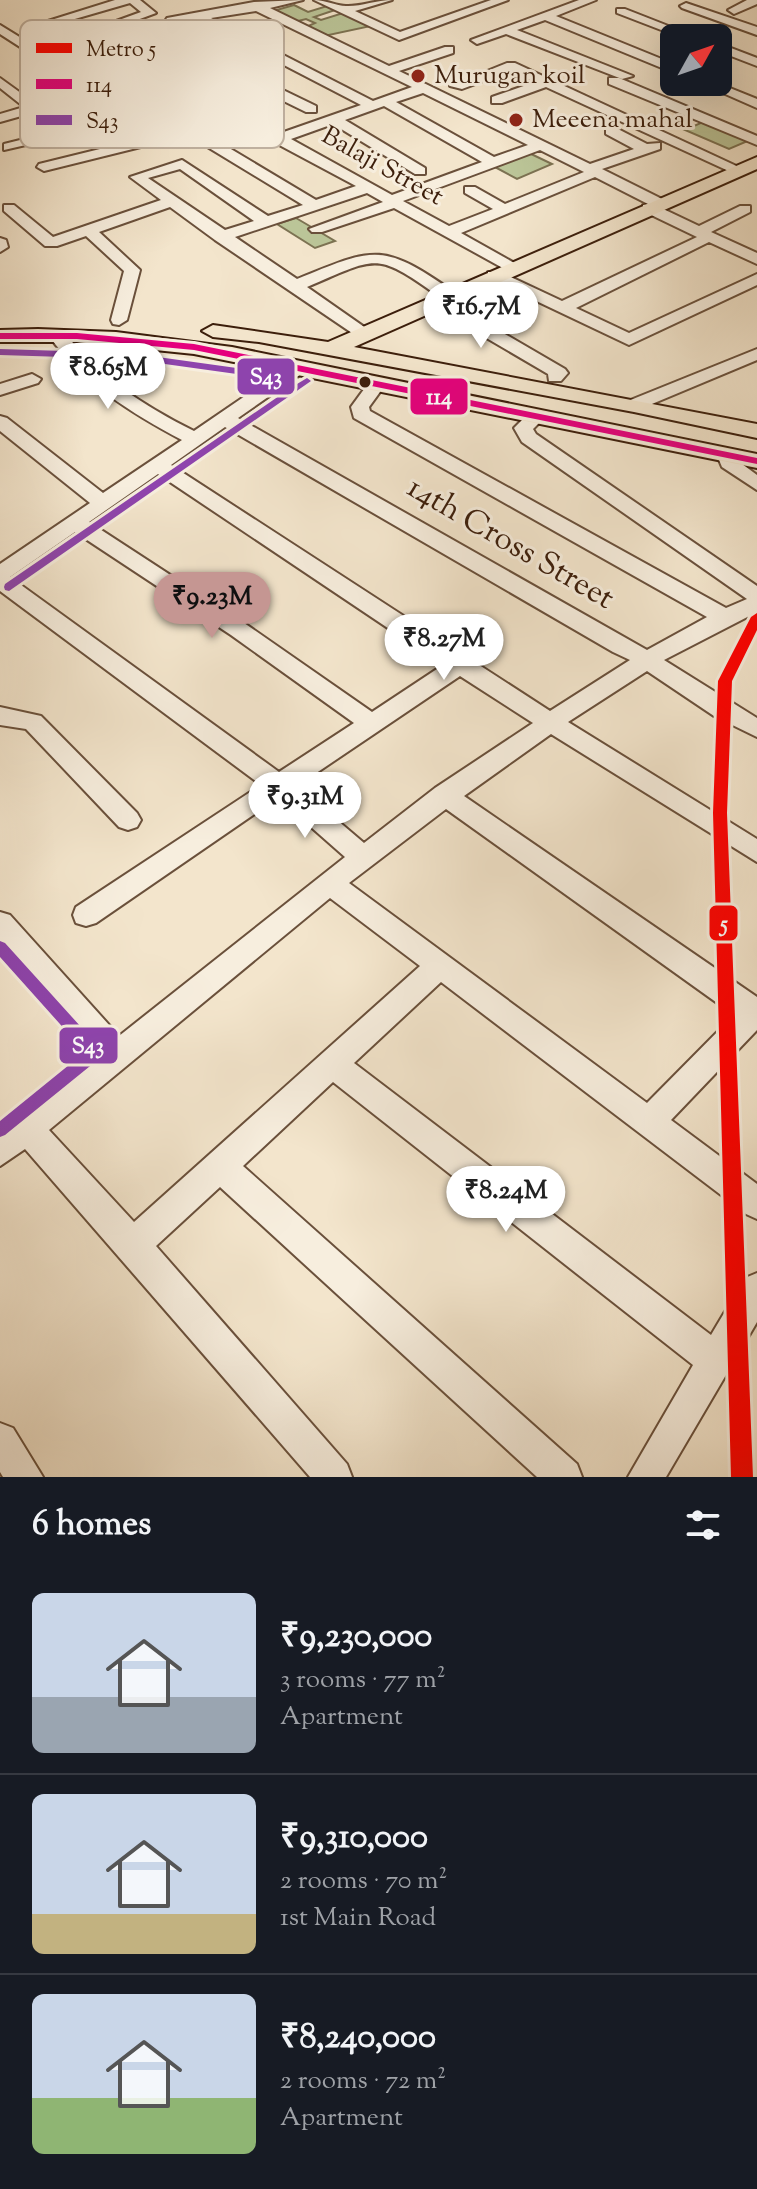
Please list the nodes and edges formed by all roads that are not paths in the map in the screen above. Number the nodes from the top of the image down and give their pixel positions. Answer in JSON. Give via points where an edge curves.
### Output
{"nodes":[{"id":1,"x":131,"y":0,"type":"edge"},
{"id":2,"x":297,"y":0,"type":"edge"},
{"id":3,"x":320,"y":0,"type":"edge"},
{"id":4,"x":386,"y":0,"type":"edge"},
{"id":5,"x":502,"y":0,"type":"edge"},
{"id":6,"x":590,"y":0,"type":"edge"},
{"id":7,"x":757,"y":0,"type":"edge"},
{"id":8,"x":251,"y":4,"type":"edge"},
{"id":9,"x":635,"y":6,"type":"dead end"},
{"id":10,"x":686,"y":6,"type":"dead end"},
{"id":11,"x":734,"y":10,"type":"dead end"},
{"id":12,"x":342,"y":11,"type":"junction"},
{"id":13,"x":198,"y":16,"type":"junction"},
{"id":14,"x":545,"y":16,"type":"junction"},
{"id":15,"x":58,"y":20,"type":"edge"},
{"id":16,"x":125,"y":20,"type":"edge"},
{"id":17,"x":188,"y":20,"type":"edge"},
{"id":18,"x":206,"y":20,"type":"edge"},
{"id":19,"x":284,"y":20,"type":"edge"},
{"id":20,"x":284,"y":20,"type":"edge"},
{"id":21,"x":418,"y":20,"type":"dead end"},
{"id":22,"x":433,"y":26,"type":"junction"},
{"id":23,"x":660,"y":26,"type":"edge"},
{"id":24,"x":0,"y":29,"type":"edge"},
{"id":25,"x":507,"y":30,"type":"junction"},
{"id":26,"x":393,"y":34,"type":"junction"},
{"id":27,"x":757,"y":34,"type":"edge"},
{"id":28,"x":372,"y":40,"type":"dead end"},
{"id":29,"x":20,"y":42,"type":"edge"},
{"id":30,"x":757,"y":43,"type":"edge"},
{"id":31,"x":358,"y":45,"type":"dead end"},
{"id":32,"x":491,"y":46,"type":"dead end"},
{"id":33,"x":343,"y":49,"type":"junction"},
{"id":34,"x":449,"y":50,"type":"dead end"},
{"id":35,"x":506,"y":52,"type":"dead end"},
{"id":36,"x":732,"y":52,"type":"edge"},
{"id":37,"x":284,"y":58,"type":"edge"},
{"id":38,"x":425,"y":58,"type":"junction"},
{"id":39,"x":520,"y":59,"type":"dead end"},
{"id":40,"x":757,"y":62,"type":"edge"},
{"id":41,"x":660,"y":63,"type":"edge"},
{"id":42,"x":447,"y":68,"type":"dead end"},
{"id":43,"x":660,"y":69,"type":"edge"},
{"id":44,"x":387,"y":70,"type":"junction"},
{"id":45,"x":621,"y":78,"type":"junction"},
{"id":46,"x":0,"y":82,"type":"edge"},
{"id":47,"x":546,"y":83,"type":"junction"},
{"id":48,"x":599,"y":85,"type":"dead end"},
{"id":49,"x":457,"y":86,"type":"dead end"},
{"id":50,"x":423,"y":88,"type":"junction"},
{"id":51,"x":732,"y":94,"type":"edge"},
{"id":52,"x":284,"y":96,"type":"edge"},
{"id":53,"x":20,"y":98,"type":"edge"},
{"id":54,"x":497,"y":100,"type":"dead end"},
{"id":55,"x":378,"y":103,"type":"junction"},
{"id":56,"x":555,"y":103,"type":"dead end"},
{"id":57,"x":757,"y":104,"type":"edge"},
{"id":58,"x":311,"y":109,"type":"dead end"},
{"id":59,"x":20,"y":113,"type":"edge"},
{"id":60,"x":583,"y":117,"type":"dead end"},
{"id":61,"x":0,"y":118,"type":"edge"},
{"id":62,"x":334,"y":119,"type":"junction"},
{"id":63,"x":597,"y":124,"type":"dead end"},
{"id":64,"x":284,"y":137,"type":"edge"},
{"id":65,"x":284,"y":140,"type":"edge"},
{"id":66,"x":669,"y":141,"type":"junction"},
{"id":67,"x":757,"y":141,"type":"edge"},
{"id":68,"x":20,"y":144,"type":"edge"},
{"id":69,"x":540,"y":145,"type":"junction"},
{"id":70,"x":9,"y":147,"type":"dead end"},
{"id":71,"x":121,"y":148,"type":"edge"},
{"id":72,"x":219,"y":148,"type":"edge"},
{"id":73,"x":645,"y":149,"type":"junction"},
{"id":74,"x":757,"y":162,"type":"edge"},
{"id":75,"x":494,"y":163,"type":"junction"},
{"id":76,"x":44,"y":167,"type":"dead end"},
{"id":77,"x":738,"y":170,"type":"junction"},
{"id":78,"x":420,"y":171,"type":"dead end"},
{"id":79,"x":593,"y":171,"type":"junction"},
{"id":80,"x":368,"y":187,"type":"junction"},
{"id":81,"x":470,"y":190,"type":"dead end"},
{"id":82,"x":172,"y":201,"type":"junction"},
{"id":83,"x":394,"y":201,"type":"junction"},
{"id":84,"x":653,"y":205,"type":"junction"},
{"id":85,"x":315,"y":206,"type":"junction"},
{"id":86,"x":9,"y":208,"type":"dead end"},
{"id":87,"x":504,"y":209,"type":"junction"},
{"id":88,"x":745,"y":209,"type":"dead end"},
{"id":89,"x":266,"y":222,"type":"junction"},
{"id":90,"x":317,"y":229,"type":"dead end"},
{"id":91,"x":89,"y":231,"type":"junction"},
{"id":92,"x":449,"y":232,"type":"junction"},
{"id":93,"x":704,"y":234,"type":"junction"},
{"id":94,"x":220,"y":237,"type":"junction"},
{"id":95,"x":753,"y":253,"type":"edge"},
{"id":96,"x":503,"y":272,"type":"junction"},
{"id":97,"x":757,"y":279,"type":"edge"},
{"id":98,"x":294,"y":286,"type":"junction"},
{"id":99,"x":436,"y":302,"type":"junction"},
{"id":100,"x":562,"y":308,"type":"junction"},
{"id":101,"x":0,"y":318,"type":"edge"},
{"id":102,"x":119,"y":320,"type":"junction"},
{"id":103,"x":363,"y":333,"type":"junction"},
{"id":104,"x":0,"y":336,"type":"edge"},
{"id":105,"x":58,"y":336,"type":"junction"},
{"id":106,"x":325,"y":349,"type":"junction"},
{"id":107,"x":757,"y":354,"type":"edge"},
{"id":108,"x":298,"y":368,"type":"junction"},
{"id":109,"x":555,"y":377,"type":"dead end"},
{"id":110,"x":32,"y":379,"type":"dead end"},
{"id":111,"x":376,"y":385,"type":"junction"},
{"id":112,"x":0,"y":390,"type":"edge"},
{"id":113,"x":634,"y":405,"type":"junction"},
{"id":114,"x":535,"y":418,"type":"junction"},
{"id":115,"x":227,"y":420,"type":"junction"},
{"id":116,"x":0,"y":422,"type":"edge"},
{"id":117,"x":757,"y":431,"type":"edge"},
{"id":118,"x":197,"y":440,"type":"junction"},
{"id":119,"x":727,"y":455,"type":"junction"},
{"id":120,"x":757,"y":461,"type":"edge"},
{"id":121,"x":160,"y":466,"type":"junction"},
{"id":122,"x":757,"y":484,"type":"edge"},
{"id":123,"x":104,"y":504,"type":"junction"},
{"id":124,"x":76,"y":523,"type":"junction"},
{"id":125,"x":0,"y":577,"type":"edge"},
{"id":126,"x":757,"y":596,"type":"edge"},
{"id":127,"x":757,"y":603,"type":"edge"},
{"id":128,"x":724,"y":617,"type":"junction"},
{"id":129,"x":649,"y":659,"type":"junction"},
{"id":130,"x":460,"y":665,"type":"junction"},
{"id":131,"x":0,"y":716,"type":"edge"},
{"id":132,"x":371,"y":723,"type":"junction"},
{"id":133,"x":550,"y":723,"type":"junction"},
{"id":134,"x":757,"y":728,"type":"edge"},
{"id":135,"x":279,"y":785,"type":"junction"},
{"id":136,"x":444,"y":795,"type":"junction"},
{"id":137,"x":128,"y":820,"type":"dead end"},
{"id":138,"x":757,"y":852,"type":"edge"},
{"id":139,"x":363,"y":857,"type":"junction"},
{"id":140,"x":331,"y":884,"type":"junction"},
{"id":141,"x":86,"y":915,"type":"dead end"},
{"id":142,"x":0,"y":923,"type":"edge"},
{"id":143,"x":10,"y":953,"type":"edge"},
{"id":144,"x":441,"y":965,"type":"junction"},
{"id":145,"x":756,"y":1012,"type":"edge"},
{"id":146,"x":118,"y":1055,"type":"junction"},
{"id":147,"x":331,"y":1063,"type":"junction"},
{"id":148,"x":650,"y":1121,"type":"junction"},
{"id":149,"x":27,"y":1129,"type":"junction"},
{"id":150,"x":0,"y":1151,"type":"edge"},
{"id":151,"x":220,"y":1166,"type":"junction"},
{"id":152,"x":757,"y":1203,"type":"edge"},
{"id":153,"x":133,"y":1245,"type":"junction"},
{"id":154,"x":757,"y":1290,"type":"edge"},
{"id":155,"x":715,"y":1360,"type":"junction"},
{"id":156,"x":0,"y":1441,"type":"edge"},
{"id":157,"x":25,"y":1477,"type":"edge"},
{"id":158,"x":334,"y":1477,"type":"edge"},
{"id":159,"x":564,"y":1477,"type":"edge"},
{"id":160,"x":646,"y":1477,"type":"edge"}],
"edges":[{"from":1,"to":15,"type":"street"},
{"from":1,"to":16,"type":"street","via":[[150,11]]},
{"from":2,"to":8,"type":"street"},
{"from":3,"to":12,"type":"street"},
{"from":4,"to":12,"type":"street"},
{"from":5,"to":22,"type":"street"},
{"from":6,"to":14,"type":"street"},
{"from":7,"to":11,"type":"street"},
{"from":8,"to":13,"type":"street"},
{"from":8,"to":19,"type":"street"},
{"from":9,"to":23,"type":"street","via":[[621,11]]},
{"from":10,"to":27,"type":"street"},
{"from":12,"to":26,"type":"street"},
{"from":13,"to":17,"type":"street"},
{"from":13,"to":18,"type":"street"},
{"from":14,"to":25,"type":"street"},
{"from":14,"to":41,"type":"street"},
{"from":20,"to":33,"type":"street"},
{"from":21,"to":22,"type":"street"},
{"from":22,"to":26,"type":"street"},
{"from":24,"to":29,"type":"street"},
{"from":25,"to":32,"type":"street","via":[[477,40]]},
{"from":25,"to":45,"type":"street"},
{"from":26,"to":28,"type":"street"},
{"from":27,"to":30,"type":"street","via":[[746,38]]},
{"from":31,"to":33,"type":"street"},
{"from":33,"to":44,"type":"street"},
{"from":34,"to":38,"type":"street"},
{"from":35,"to":39,"type":"street"},
{"from":36,"to":40,"type":"street"},
{"from":37,"to":55,"type":"street"},
{"from":38,"to":42,"type":"street"},
{"from":38,"to":44,"type":"street"},
{"from":43,"to":45,"type":"street"},
{"from":44,"to":50,"type":"street"},
{"from":45,"to":48,"type":"street"},
{"from":45,"to":67,"type":"street"},
{"from":46,"to":53,"type":"street"},
{"from":47,"to":49,"type":"street","via":[[511,66]]},
{"from":47,"to":54,"type":"street"},
{"from":47,"to":66,"type":"street","via":[[578,92]]},
{"from":50,"to":55,"type":"street"},
{"from":50,"to":69,"type":"street"},
{"from":51,"to":57,"type":"street"},
{"from":52,"to":58,"type":"street"},
{"from":55,"to":62,"type":"street"},
{"from":55,"to":75,"type":"street"},
{"from":56,"to":60,"type":"street"},
{"from":59,"to":61,"type":"street"},
{"from":62,"to":64,"type":"street"},
{"from":62,"to":78,"type":"street"},
{"from":63,"to":73,"type":"street"},
{"from":65,"to":80,"type":"street","name":"Balaji Street"},
{"from":66,"to":73,"type":"street"},
{"from":66,"to":77,"type":"street"},
{"from":68,"to":70,"type":"street"},
{"from":69,"to":75,"type":"street"},
{"from":69,"to":79,"type":"street"},
{"from":71,"to":76,"type":"street"},
{"from":72,"to":85,"type":"street"},
{"from":73,"to":79,"type":"street"},
{"from":74,"to":77,"type":"main road"},
{"from":75,"to":83,"type":"street"},
{"from":77,"to":84,"type":"main road"},
{"from":79,"to":84,"type":"street"},
{"from":79,"to":87,"type":"street"},
{"from":80,"to":83,"type":"street","name":"Balaji Street"},
{"from":80,"to":85,"type":"street"},
{"from":81,"to":87,"type":"street"},
{"from":82,"to":89,"type":"street","via":[[137,177],[182,164]]},
{"from":82,"to":91,"type":"street"},
{"from":82,"to":94,"type":"street"},
{"from":83,"to":90,"type":"street"},
{"from":83,"to":92,"type":"street","name":"Balaji Street"},
{"from":84,"to":93,"type":"street"},
{"from":84,"to":96,"type":"main road"},
{"from":85,"to":89,"type":"street"},
{"from":86,"to":91,"type":"street","via":[[51,243]]},
{"from":87,"to":92,"type":"street"},
{"from":88,"to":93,"type":"street"},
{"from":89,"to":94,"type":"street"},
{"from":91,"to":102,"type":"street","via":[[132,270]]},
{"from":92,"to":96,"type":"street","name":"Balaji Street"},
{"from":93,"to":95,"type":"street"},
{"from":93,"to":100,"type":"street"},
{"from":94,"to":98,"type":"street"},
{"from":96,"to":99,"type":"main road"},
{"from":96,"to":100,"type":"street","name":"Balaji Street"},
{"from":97,"to":100,"type":"street","name":"Balaji Street","via":[[629,340]]},
{"from":98,"to":99,"type":"street","via":[[377,257],[393,262]]},
{"from":98,"to":103,"type":"street"},
{"from":99,"to":103,"type":"main road"},
{"from":99,"to":109,"type":"street","via":[[542,361],[559,373]]},
{"from":101,"to":102,"type":"main road"},
{"from":102,"to":106,"type":"main road"},
{"from":103,"to":106,"type":"main road"},
{"from":104,"to":105,"type":"main road"},
{"from":105,"to":108,"type":"main road","via":[[152,342]]},
{"from":105,"to":118,"type":"street","via":[[70,356],[132,403]]},
{"from":106,"to":113,"type":"main road"},
{"from":107,"to":113,"type":"street"},
{"from":108,"to":111,"type":"main road"},
{"from":108,"to":115,"type":"street"},
{"from":110,"to":112,"type":"street"},
{"from":111,"to":114,"type":"main road"},
{"from":111,"to":128,"type":"street","via":[[360,407],[361,414]]},
{"from":113,"to":117,"type":"main road"},
{"from":114,"to":119,"type":"main road"},
{"from":114,"to":126,"type":"street","via":[[523,428],[529,438]]},
{"from":115,"to":118,"type":"street"},
{"from":115,"to":129,"type":"street","name":"14th Cross Street"},
{"from":116,"to":123,"type":"street"},
{"from":118,"to":121,"type":"street"},
{"from":119,"to":120,"type":"main road"},
{"from":119,"to":122,"type":"street","via":[[729,463]]},
{"from":121,"to":123,"type":"street"},
{"from":121,"to":130,"type":"street"},
{"from":123,"to":124,"type":"street"},
{"from":124,"to":125,"type":"street"},
{"from":124,"to":132,"type":"street"},
{"from":125,"to":135,"type":"street"},
{"from":127,"to":128,"type":"street"},
{"from":128,"to":129,"type":"street"},
{"from":129,"to":133,"type":"street"},
{"from":129,"to":134,"type":"street","name":"14th Cross Street","via":[[721,710]]},
{"from":130,"to":132,"type":"street"},
{"from":130,"to":133,"type":"street"},
{"from":131,"to":137,"type":"street","via":[[33,722]]},
{"from":132,"to":135,"type":"street"},
{"from":133,"to":136,"type":"street"},
{"from":133,"to":138,"type":"street"},
{"from":135,"to":139,"type":"street"},
{"from":135,"to":141,"type":"street"},
{"from":136,"to":139,"type":"street"},
{"from":136,"to":145,"type":"street"},
{"from":139,"to":140,"type":"street"},
{"from":140,"to":144,"type":"street"},
{"from":140,"to":146,"type":"street"},
{"from":142,"to":143,"type":"street"},
{"from":143,"to":146,"type":"street"},
{"from":144,"to":147,"type":"street"},
{"from":144,"to":148,"type":"street"},
{"from":145,"to":148,"type":"street"},
{"from":146,"to":149,"type":"street"},
{"from":147,"to":151,"type":"street"},
{"from":147,"to":155,"type":"street"},
{"from":148,"to":152,"type":"street"},
{"from":149,"to":150,"type":"street"},
{"from":149,"to":153,"type":"street"},
{"from":151,"to":153,"type":"street"},
{"from":151,"to":159,"type":"street"},
{"from":153,"to":158,"type":"street"},
{"from":154,"to":155,"type":"street"},
{"from":155,"to":160,"type":"street"},
{"from":156,"to":157,"type":"street"}]}
